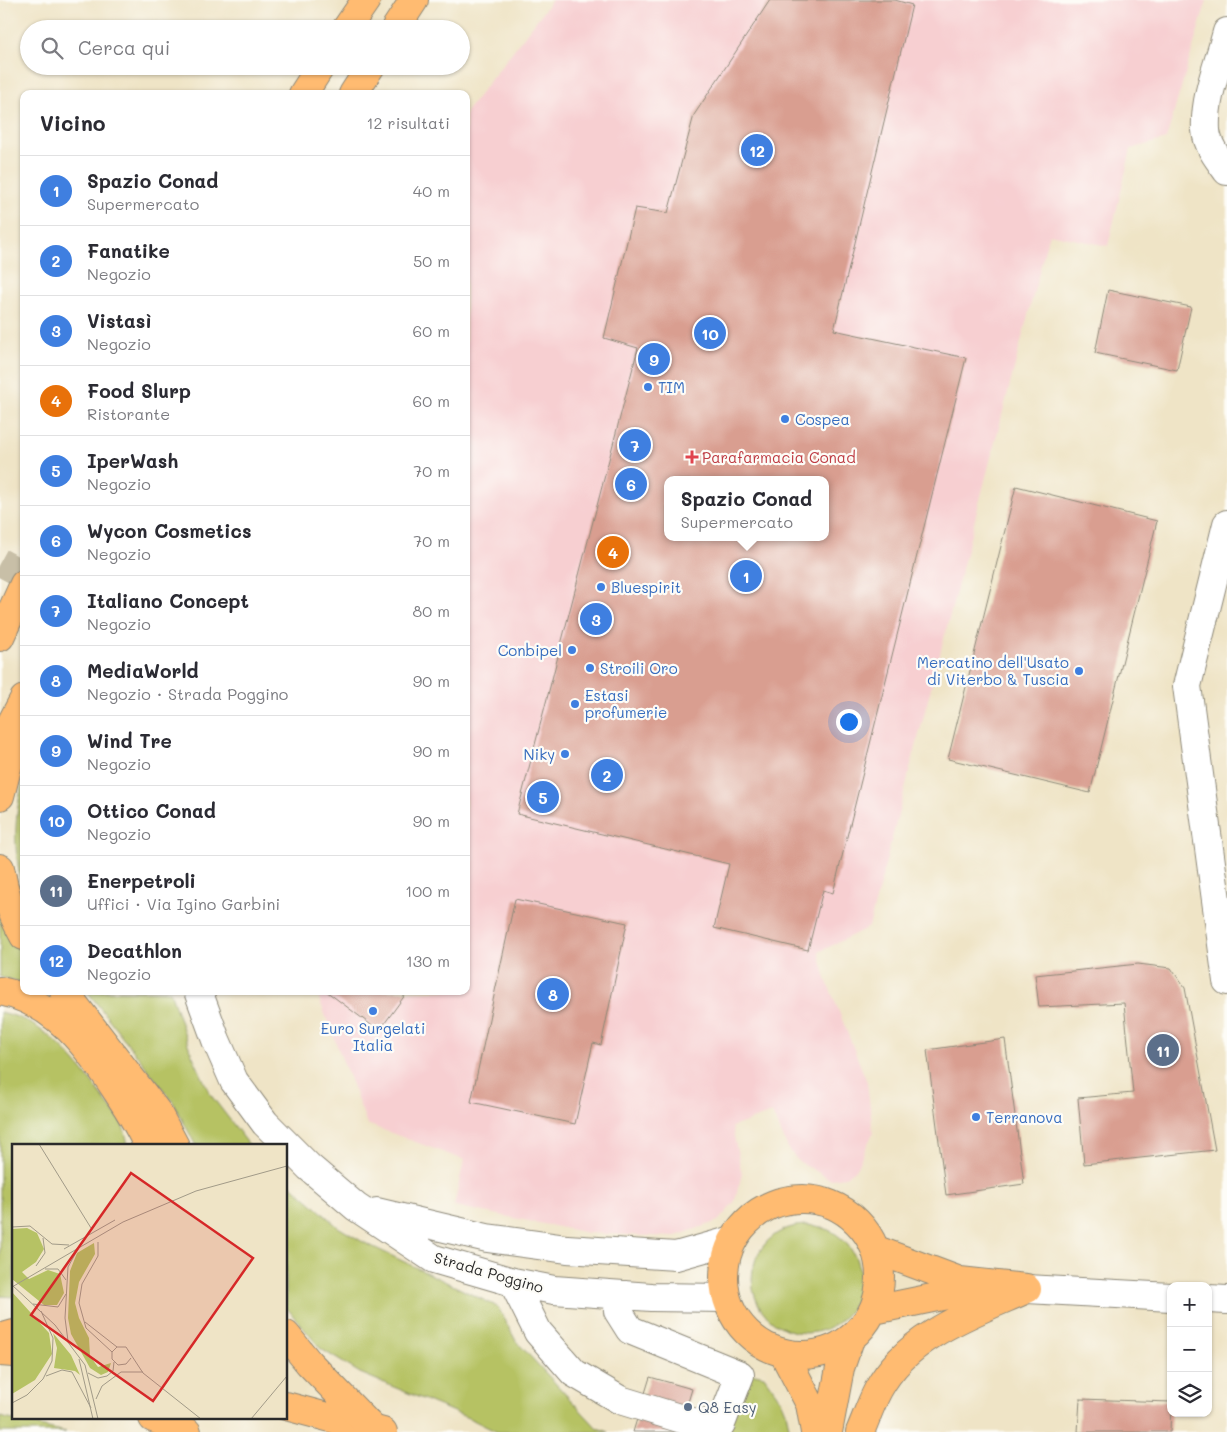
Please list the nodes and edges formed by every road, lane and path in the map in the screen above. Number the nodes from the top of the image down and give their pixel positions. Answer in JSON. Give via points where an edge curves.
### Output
{"nodes":[{"id":1,"x":366,"y":0,"type":"edge"},
{"id":2,"x":414,"y":0,"type":"edge"},
{"id":3,"x":352,"y":20,"type":"edge"},
{"id":4,"x":401,"y":20,"type":"edge"},
{"id":5,"x":1227,"y":32,"type":"edge"},
{"id":6,"x":315,"y":75,"type":"edge"},
{"id":7,"x":365,"y":75,"type":"edge"},
{"id":8,"x":306,"y":90,"type":"edge"},
{"id":9,"x":356,"y":90,"type":"edge"},
{"id":10,"x":1227,"y":171,"type":"edge"},
{"id":11,"x":1227,"y":524,"type":"edge"},
{"id":12,"x":20,"y":587,"type":"edge"},
{"id":13,"x":20,"y":593,"type":"edge"},
{"id":14,"x":0,"y":627,"type":"edge"},
{"id":15,"x":0,"y":636,"type":"edge"},
{"id":16,"x":20,"y":707,"type":"edge"},
{"id":17,"x":20,"y":736,"type":"edge"},
{"id":18,"x":0,"y":745,"type":"edge"},
{"id":19,"x":0,"y":796,"type":"edge"},
{"id":20,"x":0,"y":868,"type":"edge"},
{"id":21,"x":20,"y":928,"type":"edge"},
{"id":22,"x":1227,"y":981,"type":"edge"},
{"id":23,"x":0,"y":991,"type":"edge"},
{"id":24,"x":67,"y":995,"type":"edge"},
{"id":25,"x":199,"y":995,"type":"edge"},
{"id":26,"x":147,"y":1144,"type":"edge"},
{"id":27,"x":174,"y":1144,"type":"edge"},
{"id":28,"x":286,"y":1144,"type":"edge"},
{"id":29,"x":288,"y":1147,"type":"edge"},
{"id":30,"x":356,"y":1207,"type":"junction"},
{"id":31,"x":733,"y":1240,"type":"junction"},
{"id":32,"x":877,"y":1250,"type":"junction"},
{"id":33,"x":513,"y":1282,"type":"junction"},
{"id":34,"x":1027,"y":1289,"type":"junction"},
{"id":35,"x":626,"y":1296,"type":"junction"},
{"id":36,"x":1167,"y":1297,"type":"edge"},
{"id":37,"x":726,"y":1298,"type":"junction"},
{"id":38,"x":1212,"y":1299,"type":"edge"},
{"id":39,"x":1227,"y":1300,"type":"edge"},
{"id":40,"x":874,"y":1310,"type":"junction"},
{"id":41,"x":288,"y":1337,"type":"edge"},
{"id":42,"x":849,"y":1342,"type":"junction"},
{"id":43,"x":784,"y":1354,"type":"junction"},
{"id":44,"x":288,"y":1407,"type":"edge"},
{"id":45,"x":158,"y":1420,"type":"edge"},
{"id":46,"x":378,"y":1430,"type":"edge"},
{"id":47,"x":187,"y":1432,"type":"edge"},
{"id":48,"x":815,"y":1432,"type":"edge"},
{"id":49,"x":828,"y":1432,"type":"edge"},
{"id":50,"x":860,"y":1432,"type":"edge"}],
"edges":[{"from":1,"to":3,"type":"main road"},
{"from":2,"to":4,"type":"main road"},
{"from":5,"to":10,"type":"street","via":[[1208,102],[1206,131],[1215,156]]},
{"from":6,"to":8,"type":"main road"},
{"from":7,"to":9,"type":"main road"},
{"from":11,"to":22,"type":"street","via":[[1186,686]]},
{"from":12,"to":14,"type":"main road"},
{"from":13,"to":15,"type":"main road"},
{"from":16,"to":18,"type":"main road"},
{"from":17,"to":19,"type":"main road"},
{"from":20,"to":21,"type":"main road","via":[[11,909]]},
{"from":23,"to":26,"type":"main road","via":[[30,1000],[70,1030],[99,1063]]},
{"from":24,"to":27,"type":"main road","via":[[157,1112]]},
{"from":25,"to":28,"type":"street","name":"Strada Poggino","via":[[234,1080],[265,1123]]},
{"from":29,"to":30,"type":"street","name":"Strada Poggino"},
{"from":30,"to":31,"type":"street","name":"Strada Poggino","via":[[486,1238],[567,1248],[676,1256]]},
{"from":30,"to":33,"type":"street","name":"Strada Poggino","via":[[434,1259]]},
{"from":31,"to":32,"type":"main road","via":[[749,1219],[771,1205],[796,1199],[822,1200],[845,1211],[864,1228]]},
{"from":31,"to":37,"type":"main road","via":[[724,1268]]},
{"from":32,"to":34,"type":"main road","via":[[960,1281]]},
{"from":32,"to":40,"type":"main road","via":[[882,1281]]},
{"from":33,"to":35,"type":"street","name":"Strada Poggino","via":[[554,1290]]},
{"from":33,"to":35,"type":"street","via":[[538,1332],[574,1373],[620,1400],[692,1422],[721,1424],[740,1375],[630,1330],[618,1311]]},
{"from":34,"to":36,"type":"street"},
{"from":34,"to":40,"type":"main road","via":[[947,1294]]},
{"from":34,"to":50,"type":"main road","via":[[931,1334],[902,1357],[879,1389]]},
{"from":35,"to":37,"type":"street","name":"Strada Poggino"},
{"from":37,"to":43,"type":"main road","via":[[738,1323],[758,1343]]},
{"from":38,"to":39,"type":"street"},
{"from":40,"to":42,"type":"main road"},
{"from":41,"to":46,"type":"main road"},
{"from":42,"to":43,"type":"main road","via":[[824,1354],[804,1357]]},
{"from":42,"to":49,"type":"main road","via":[[840,1368]]},
{"from":43,"to":48,"type":"main road","via":[[810,1404]]},
{"from":44,"to":46,"type":"main road"},
{"from":45,"to":47,"type":"main road"}]}
